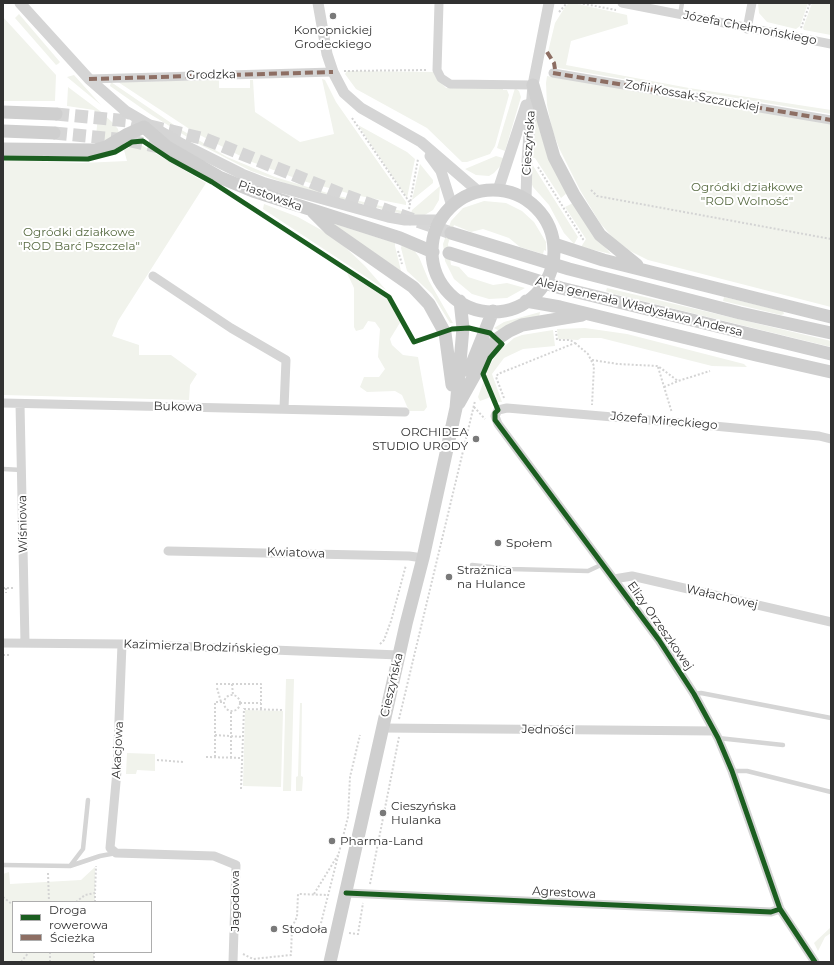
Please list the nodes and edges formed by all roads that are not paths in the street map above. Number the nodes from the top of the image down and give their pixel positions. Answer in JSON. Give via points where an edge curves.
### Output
{"nodes":[{"id":1,"x":20,"y":3,"type":"edge"},
{"id":2,"x":318,"y":3,"type":"edge"},
{"id":3,"x":439,"y":3,"type":"edge"},
{"id":4,"x":549,"y":3,"type":"edge"},
{"id":5,"x":622,"y":3,"type":"edge"},
{"id":6,"x":682,"y":3,"type":"edge"},
{"id":7,"x":752,"y":3,"type":"edge"},
{"id":8,"x":680,"y":15,"type":"junction"},
{"id":9,"x":747,"y":29,"type":"junction"},
{"id":10,"x":831,"y":44,"type":"edge"},
{"id":11,"x":336,"y":71,"type":"junction"},
{"id":12,"x":552,"y":73,"type":"dead end"},
{"id":13,"x":89,"y":79,"type":"junction"},
{"id":14,"x":532,"y":86,"type":"junction"},
{"id":15,"x":124,"y":110,"type":"junction"},
{"id":16,"x":3,"y":112,"type":"edge"},
{"id":17,"x":56,"y":114,"type":"tunnel mouth"},
{"id":18,"x":831,"y":120,"type":"edge"},
{"id":19,"x":144,"y":128,"type":"junction"},
{"id":20,"x":3,"y":131,"type":"edge"},
{"id":21,"x":54,"y":133,"type":"tunnel mouth"},
{"id":22,"x":421,"y":142,"type":"junction"},
{"id":23,"x":3,"y":149,"type":"edge"},
{"id":24,"x":498,"y":190,"type":"junction"},
{"id":25,"x":479,"y":192,"type":"junction"},
{"id":26,"x":526,"y":200,"type":"junction"},
{"id":27,"x":452,"y":206,"type":"junction"},
{"id":28,"x":313,"y":212,"type":"junction"},
{"id":29,"x":440,"y":220,"type":"junction"},
{"id":30,"x":451,"y":233,"type":"tunnel mouth"},
{"id":31,"x":554,"y":248,"type":"junction"},
{"id":32,"x":433,"y":252,"type":"junction"},
{"id":33,"x":449,"y":253,"type":"dead end"},
{"id":34,"x":641,"y":269,"type":"junction"},
{"id":35,"x":153,"y":276,"type":"dead end"},
{"id":36,"x":460,"y":301,"type":"junction"},
{"id":37,"x":526,"y":301,"type":"junction"},
{"id":38,"x":493,"y":311,"type":"junction"},
{"id":39,"x":587,"y":314,"type":"junction"},
{"id":40,"x":831,"y":317,"type":"edge"},
{"id":41,"x":831,"y":333,"type":"edge"},
{"id":42,"x":831,"y":354,"type":"edge"},
{"id":43,"x":831,"y":372,"type":"edge"},
{"id":44,"x":3,"y":403,"type":"edge"},
{"id":45,"x":20,"y":404,"type":"junction"},
{"id":46,"x":284,"y":408,"type":"junction"},
{"id":47,"x":456,"y":408,"type":"junction"},
{"id":48,"x":498,"y":410,"type":"joint"},
{"id":49,"x":405,"y":412,"type":"dead end"},
{"id":50,"x":831,"y":439,"type":"edge"},
{"id":51,"x":3,"y":469,"type":"edge"},
{"id":52,"x":22,"y":470,"type":"junction"},
{"id":53,"x":168,"y":551,"type":"dead end"},
{"id":54,"x":423,"y":558,"type":"junction"},
{"id":55,"x":472,"y":564,"type":"dead end"},
{"id":56,"x":603,"y":564,"type":"junction"},
{"id":57,"x":614,"y":579,"type":"junction"},
{"id":58,"x":831,"y":622,"type":"edge"},
{"id":59,"x":3,"y":643,"type":"edge"},
{"id":60,"x":25,"y":643,"type":"junction"},
{"id":61,"x":122,"y":644,"type":"junction"},
{"id":62,"x":3,"y":647,"type":"edge"},
{"id":63,"x":399,"y":655,"type":"junction"},
{"id":64,"x":694,"y":694,"type":"junction"},
{"id":65,"x":831,"y":718,"type":"edge"},
{"id":66,"x":382,"y":728,"type":"junction"},
{"id":67,"x":716,"y":735,"type":"junction"},
{"id":68,"x":783,"y":745,"type":"dead end"},
{"id":69,"x":732,"y":771,"type":"junction"},
{"id":70,"x":831,"y":792,"type":"edge"},
{"id":71,"x":88,"y":800,"type":"dead end"},
{"id":72,"x":116,"y":853,"type":"junction"},
{"id":73,"x":3,"y":865,"type":"edge"},
{"id":74,"x":70,"y":866,"type":"junction"},
{"id":75,"x":346,"y":893,"type":"junction"},
{"id":76,"x":780,"y":909,"type":"junction"},
{"id":77,"x":234,"y":958,"type":"edge"},
{"id":78,"x":330,"y":962,"type":"edge"},
{"id":79,"x":814,"y":962,"type":"edge"}],
"edges":[{"from":1,"to":13,"type":"street","name":"Piastowska"},
{"from":2,"to":11,"type":"street","via":[[327,54]]},
{"from":3,"to":14,"type":"street","via":[[437,70],[441,78],[450,84]]},
{"from":4,"to":14,"type":"street","name":"Cieszyńska"},
{"from":5,"to":8,"type":"street","name":"Józefa Chełmońskiego"},
{"from":6,"to":8,"type":"lane"},
{"from":7,"to":9,"type":"street"},
{"from":8,"to":9,"type":"street","name":"Józefa Chełmońskiego"},
{"from":9,"to":10,"type":"street","name":"Józefa Chełmońskiego"},
{"from":11,"to":13,"type":"street","name":"Grodzka"},
{"from":11,"to":22,"type":"street","via":[[344,93],[352,102]]},
{"from":12,"to":18,"type":"street","name":"Zofii Kossak-Szczuckiej"},
{"from":13,"to":15,"type":"street","name":"Piastowska"},
{"from":14,"to":24,"type":"street","name":"Cieszyńska"},
{"from":14,"to":26,"type":"street","name":"Cieszyńska"},
{"from":14,"to":34,"type":"main road","via":[[554,157],[585,213],[608,243]]},
{"from":15,"to":19,"type":"street","name":"Piastowska"},
{"from":15,"to":29,"type":"street","name":"Piastowska","via":[[182,144],[266,183],[388,218]]},
{"from":16,"to":17,"type":"main road"},
{"from":19,"to":23,"type":"main road","via":[[95,150]]},
{"from":19,"to":28,"type":"main road","name":"Piastowska","via":[[167,147],[219,177]]},
{"from":20,"to":21,"type":"main road"},
{"from":22,"to":25,"type":"street"},
{"from":22,"to":27,"type":"street","via":[[441,171]]},
{"from":24,"to":25,"type":"main road"},
{"from":24,"to":26,"type":"main road","via":[[513,193]]},
{"from":25,"to":27,"type":"main road"},
{"from":26,"to":31,"type":"main road","via":[[535,206],[545,219]]},
{"from":27,"to":29,"type":"main road"},
{"from":28,"to":32,"type":"main road","name":"Piastowska","via":[[400,238]]},
{"from":28,"to":47,"type":"main road","via":[[330,229],[413,287],[429,304],[445,333]]},
{"from":29,"to":32,"type":"main road","via":[[434,235]]},
{"from":30,"to":41,"type":"main road","name":"Aleja generała Władysława Andersa","via":[[569,270]]},
{"from":31,"to":34,"type":"main road"},
{"from":31,"to":37,"type":"main road","via":[[552,267],[546,280],[538,292]]},
{"from":32,"to":36,"type":"main road","via":[[440,280]]},
{"from":33,"to":42,"type":"main road","name":"Aleja generała Władysława Andersa","via":[[560,288]]},
{"from":34,"to":40,"type":"main road"},
{"from":35,"to":46,"type":"street","via":[[231,328],[286,360]]},
{"from":36,"to":38,"type":"main road","via":[[476,308]]},
{"from":36,"to":47,"type":"main road","name":"Cieszyńska","via":[[463,328]]},
{"from":37,"to":38,"type":"main road","via":[[510,308]]},
{"from":37,"to":39,"type":"main road"},
{"from":38,"to":47,"type":"main road","name":"Cieszyńska"},
{"from":39,"to":43,"type":"main road"},
{"from":39,"to":47,"type":"main road","via":[[522,325],[497,339]]},
{"from":44,"to":45,"type":"street","name":"Bukowa"},
{"from":45,"to":46,"type":"street","name":"Bukowa"},
{"from":45,"to":52,"type":"street","name":"Wiśniowa"},
{"from":46,"to":49,"type":"street","name":"Bukowa"},
{"from":47,"to":54,"type":"main road","name":"Cieszyńska"},
{"from":48,"to":50,"type":"street","name":"Józefa Mireckiego","via":[[507,408],[591,414]]},
{"from":48,"to":56,"type":"street","name":"Elizy Orzeszkowej","via":[[495,416],[498,424]]},
{"from":51,"to":52,"type":"lane"},
{"from":52,"to":60,"type":"street","name":"Wiśniowa"},
{"from":53,"to":54,"type":"street","name":"Kwiatowa"},
{"from":54,"to":63,"type":"main road","name":"Cieszyńska"},
{"from":55,"to":56,"type":"lane","via":[[510,569],[588,571]]},
{"from":56,"to":57,"type":"street","name":"Elizy Orzeszkowej"},
{"from":57,"to":58,"type":"street","name":"Wałachowej","via":[[632,576]]},
{"from":57,"to":64,"type":"street","name":"Elizy Orzeszkowej","via":[[674,661]]},
{"from":59,"to":60,"type":"street","name":"Kazimierza Brodzińskiego"},
{"from":59,"to":62,"type":"street"},
{"from":60,"to":61,"type":"street","name":"Kazimierza Brodzińskiego"},
{"from":61,"to":63,"type":"street","name":"Kazimierza Brodzińskiego"},
{"from":61,"to":72,"type":"street","name":"Akacjowa","via":[[117,772],[110,848]]},
{"from":63,"to":66,"type":"main road","name":"Cieszyńska"},
{"from":64,"to":65,"type":"lane","via":[[701,693]]},
{"from":64,"to":67,"type":"street","name":"Elizy Orzeszkowej"},
{"from":66,"to":67,"type":"street","name":"Jedności"},
{"from":66,"to":75,"type":"main road","name":"Cieszyńska"},
{"from":67,"to":68,"type":"lane"},
{"from":67,"to":69,"type":"street","name":"Elizy Orzeszkowej"},
{"from":69,"to":70,"type":"lane","via":[[747,771]]},
{"from":69,"to":76,"type":"street","name":"Elizy Orzeszkowej"},
{"from":71,"to":74,"type":"lane","via":[[83,849]]},
{"from":72,"to":74,"type":"lane"},
{"from":72,"to":77,"type":"street","name":"Jagodowa","via":[[214,856],[236,865]]},
{"from":73,"to":74,"type":"lane"},
{"from":75,"to":76,"type":"street","name":"Agrestowa","via":[[771,912]]},
{"from":75,"to":78,"type":"main road","name":"Cieszyńska"},
{"from":76,"to":79,"type":"street","name":"Elizy Orzeszkowej"}]}
